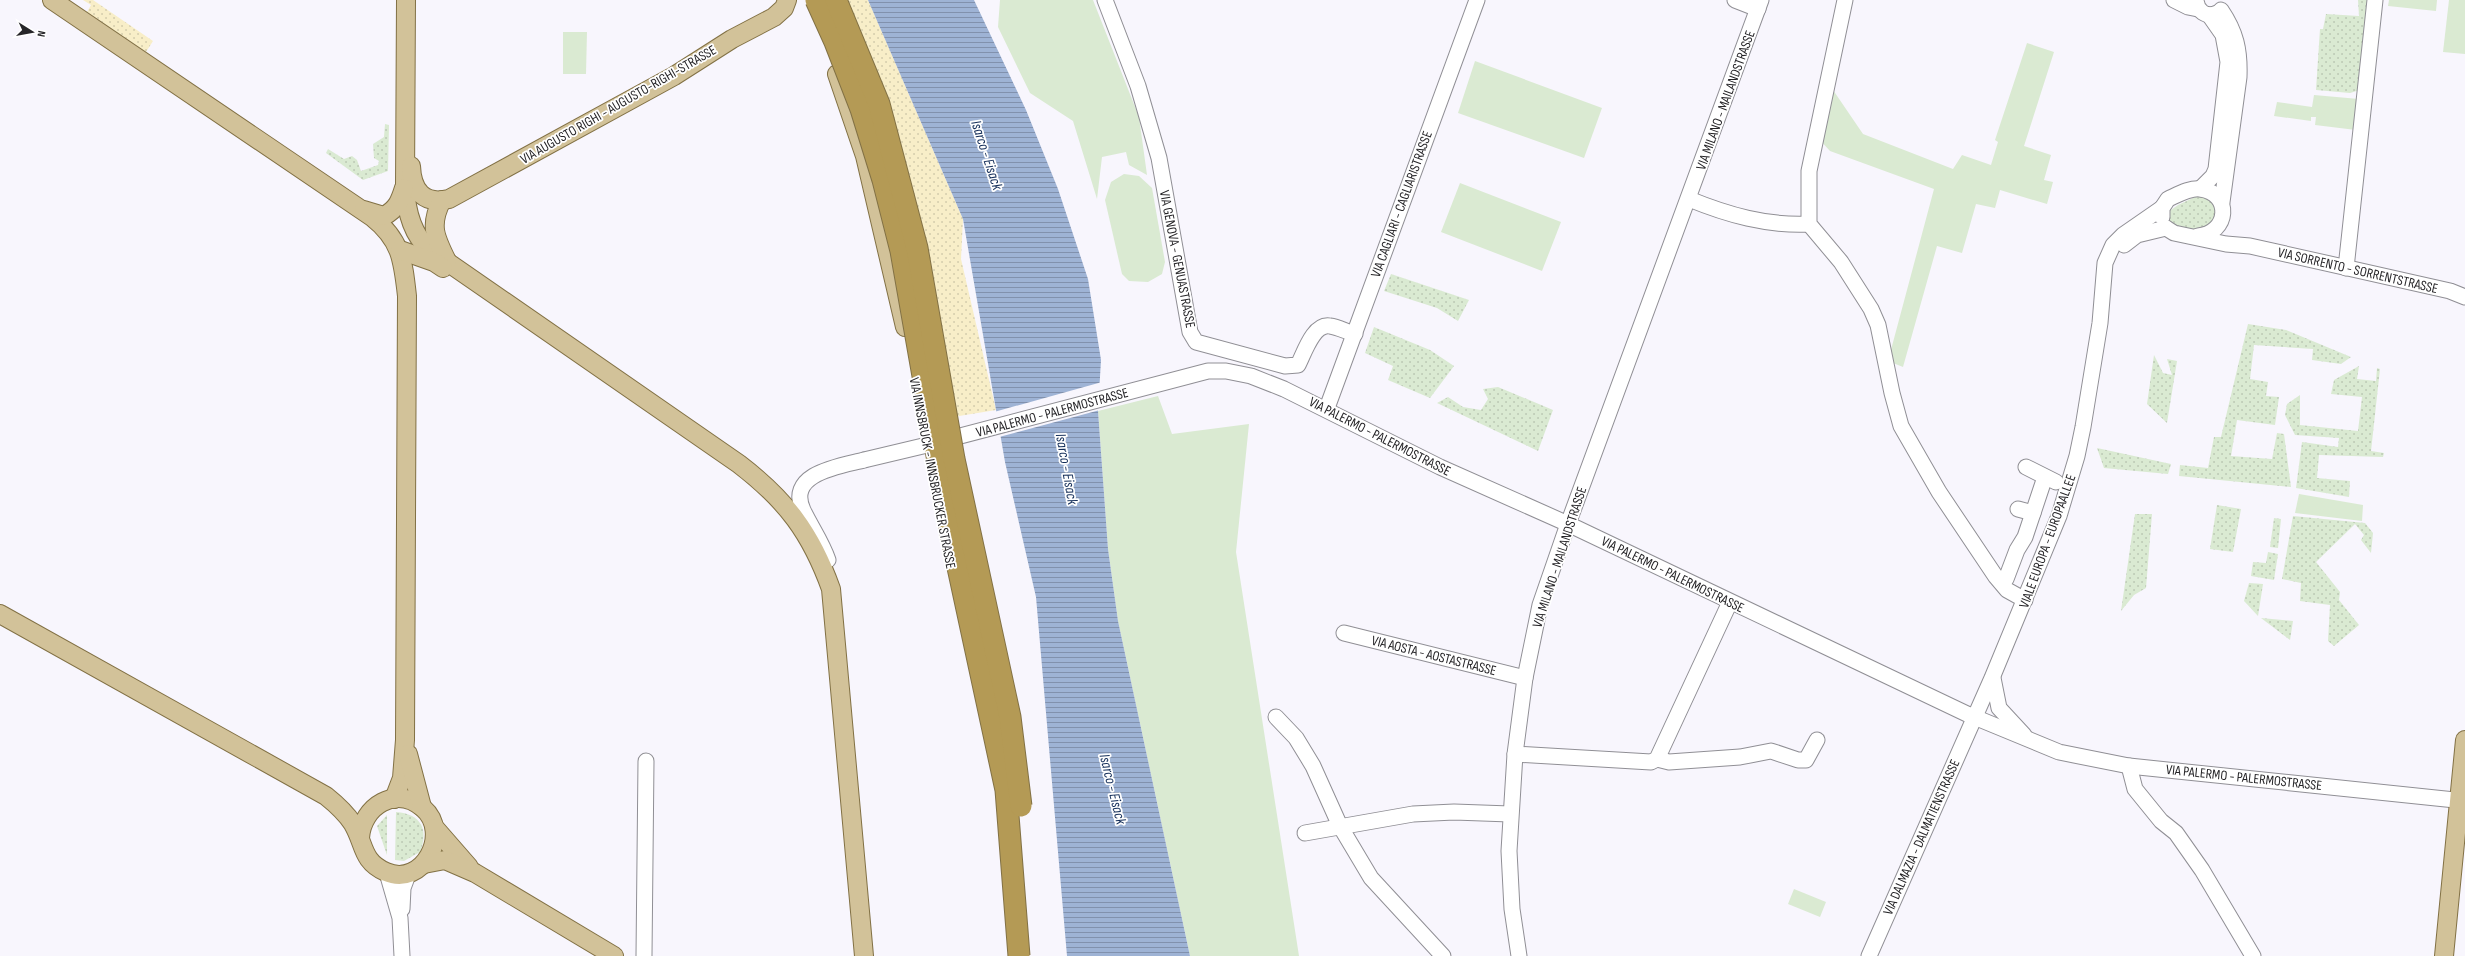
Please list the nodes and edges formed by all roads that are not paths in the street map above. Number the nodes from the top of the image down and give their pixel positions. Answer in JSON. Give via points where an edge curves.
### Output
{"nodes":[{"id":1,"x":52,"y":0,"type":"edge"},
{"id":2,"x":406,"y":0,"type":"edge"},
{"id":3,"x":787,"y":0,"type":"edge"},
{"id":4,"x":808,"y":0,"type":"edge"},
{"id":5,"x":816,"y":0,"type":"edge"},
{"id":6,"x":836,"y":0,"type":"edge"},
{"id":7,"x":1105,"y":0,"type":"edge"},
{"id":8,"x":1477,"y":0,"type":"edge"},
{"id":9,"x":1735,"y":0,"type":"edge"},
{"id":10,"x":1844,"y":0,"type":"edge"},
{"id":11,"x":2174,"y":0,"type":"edge"},
{"id":12,"x":2375,"y":0,"type":"edge"},
{"id":13,"x":1759,"y":4,"type":"edge"},
{"id":14,"x":2209,"y":7,"type":"edge"},
{"id":15,"x":405,"y":127,"type":"junction"},
{"id":16,"x":405,"y":186,"type":"junction"},
{"id":17,"x":2200,"y":189,"type":"junction"},
{"id":18,"x":1689,"y":199,"type":"junction"},
{"id":19,"x":442,"y":200,"type":"junction"},
{"id":20,"x":2222,"y":202,"type":"junction"},
{"id":21,"x":358,"y":208,"type":"junction"},
{"id":22,"x":2162,"y":208,"type":"junction"},
{"id":23,"x":2221,"y":223,"type":"junction"},
{"id":24,"x":1809,"y":224,"type":"junction"},
{"id":25,"x":2166,"y":228,"type":"junction"},
{"id":26,"x":2202,"y":236,"type":"junction"},
{"id":27,"x":2250,"y":246,"type":"junction"},
{"id":28,"x":400,"y":250,"type":"junction"},
{"id":29,"x":422,"y":259,"type":"junction"},
{"id":30,"x":447,"y":262,"type":"junction"},
{"id":31,"x":2346,"y":268,"type":"junction"},
{"id":32,"x":405,"y":279,"type":"junction"},
{"id":33,"x":473,"y":279,"type":"junction"},
{"id":34,"x":2104,"y":285,"type":"junction"},
{"id":35,"x":2465,"y":297,"type":"edge"},
{"id":36,"x":1354,"y":334,"type":"junction"},
{"id":37,"x":908,"y":339,"type":"junction"},
{"id":38,"x":1327,"y":408,"type":"junction"},
{"id":39,"x":944,"y":437,"type":"junction"},
{"id":40,"x":2026,"y":467,"type":"dead end"},
{"id":41,"x":2018,"y":509,"type":"dead end"},
{"id":42,"x":2033,"y":514,"type":"junction"},
{"id":43,"x":1568,"y":524,"type":"junction"},
{"id":44,"x":953,"y":577,"type":"junction"},
{"id":45,"x":2006,"y":579,"type":"dead end"},
{"id":46,"x":831,"y":589,"type":"junction"},
{"id":47,"x":2026,"y":600,"type":"junction"},
{"id":48,"x":1730,"y":602,"type":"junction"},
{"id":49,"x":0,"y":614,"type":"edge"},
{"id":50,"x":1344,"y":632,"type":"dead end"},
{"id":51,"x":1525,"y":678,"type":"junction"},
{"id":52,"x":1992,"y":678,"type":"junction"},
{"id":53,"x":1276,"y":717,"type":"dead end"},
{"id":54,"x":1974,"y":717,"type":"junction"},
{"id":55,"x":405,"y":740,"type":"junction"},
{"id":56,"x":1817,"y":740,"type":"dead end"},
{"id":57,"x":2465,"y":740,"type":"edge"},
{"id":58,"x":2032,"y":742,"type":"junction"},
{"id":59,"x":1515,"y":754,"type":"junction"},
{"id":60,"x":1657,"y":759,"type":"junction"},
{"id":61,"x":646,"y":760,"type":"dead end"},
{"id":62,"x":2129,"y":766,"type":"junction"},
{"id":63,"x":326,"y":796,"type":"junction"},
{"id":64,"x":394,"y":799,"type":"junction"},
{"id":65,"x":2462,"y":801,"type":"edge"},
{"id":66,"x":374,"y":807,"type":"junction"},
{"id":67,"x":422,"y":807,"type":"junction"},
{"id":68,"x":1510,"y":814,"type":"junction"},
{"id":69,"x":1340,"y":826,"type":"junction"},
{"id":70,"x":435,"y":828,"type":"junction"},
{"id":71,"x":1305,"y":833,"type":"dead end"},
{"id":72,"x":360,"y":838,"type":"junction"},
{"id":73,"x":417,"y":868,"type":"junction"},
{"id":74,"x":387,"y":873,"type":"junction"},
{"id":75,"x":475,"y":873,"type":"junction"},
{"id":76,"x":400,"y":918,"type":"junction"},
{"id":77,"x":402,"y":956,"type":"edge"},
{"id":78,"x":614,"y":956,"type":"edge"},
{"id":79,"x":644,"y":956,"type":"edge"},
{"id":80,"x":864,"y":956,"type":"edge"},
{"id":81,"x":1014,"y":956,"type":"edge"},
{"id":82,"x":1019,"y":956,"type":"edge"},
{"id":83,"x":1031,"y":956,"type":"edge"},
{"id":84,"x":1443,"y":956,"type":"edge"},
{"id":85,"x":1519,"y":956,"type":"edge"},
{"id":86,"x":1868,"y":956,"type":"edge"},
{"id":87,"x":2253,"y":956,"type":"edge"},
{"id":88,"x":2444,"y":956,"type":"edge"}],
"edges":[{"from":1,"to":21,"type":"main road"},
{"from":2,"to":15,"type":"main road"},
{"from":3,"to":19,"type":"main road","name":"VIA AUGUSTO RIGHI - AUGUSTO-RIGHI-STRASSE","via":[[784,8],[774,17],[732,39],[667,80],[469,188]]},
{"from":4,"to":37,"type":"main road","name":"VIA INNSBRUCK - INNSBRUCKER STRASSE","via":[[831,55],[865,156]]},
{"from":5,"to":82,"type":"highway","bridge":true,"via":[[861,110],[883,180],[901,251],[951,535],[1006,790]]},
{"from":6,"to":83,"type":"highway","bridge":true,"via":[[879,104],[917,248],[954,459],[1010,717],[1020,788]]},
{"from":7,"to":36,"type":"street","name":"VIA GENOVA - GENUASTRASSE","via":[[1138,86],[1159,158],[1190,332],[1196,342],[1285,366],[1298,366],[1312,336],[1320,328],[1329,326]]},
{"from":8,"to":36,"type":"street","name":"VIA CAGLIARI - CAGLIARISTRASSE"},
{"from":9,"to":13,"type":"street"},
{"from":10,"to":24,"type":"street","via":[[1809,170]]},
{"from":11,"to":14,"type":"street","via":[[2188,7]]},
{"from":12,"to":31,"type":"street"},
{"from":13,"to":18,"type":"street","name":"VIA MILANO - MAILANDSTRASSE"},
{"from":14,"to":17,"type":"street","via":[[2223,35],[2228,62],[2216,168],[2210,180]]},
{"from":14,"to":20,"type":"street","via":[[2234,31],[2240,59]]},
{"from":15,"to":16,"type":"main road"},
{"from":15,"to":19,"type":"main road","via":[[411,135],[412,172],[417,187],[427,199],[437,202]]},
{"from":16,"to":21,"type":"main road","via":[[396,208],[384,216]]},
{"from":16,"to":30,"type":"main road","via":[[406,204],[415,232],[424,245]]},
{"from":17,"to":20,"type":"street","via":[[2212,193]]},
{"from":17,"to":22,"type":"street","via":[[2168,199]]},
{"from":18,"to":24,"type":"street","via":[[1735,216],[1788,225]]},
{"from":18,"to":43,"type":"street","name":"VIA MILANO - MAILANDSTRASSE"},
{"from":19,"to":30,"type":"main road","via":[[434,223],[438,243]]},
{"from":20,"to":23,"type":"street"},
{"from":21,"to":28,"type":"main road","via":[[382,226]]},
{"from":22,"to":25,"type":"street","via":[[2162,220]]},
{"from":22,"to":34,"type":"street","name":"VIALE EUROPA - EUROPAALLEE","via":[[2135,225],[2113,245],[2105,263]]},
{"from":23,"to":26,"type":"street","via":[[2216,230]]},
{"from":23,"to":27,"type":"street","name":"VIA SORRENTO - SORRENTSTRASSE","via":[[2233,239]]},
{"from":24,"to":47,"type":"street","via":[[1842,262],[1872,309],[1901,426],[1921,464],[1996,577],[2007,590]]},
{"from":25,"to":26,"type":"street","name":"VIA SORRENTO - SORRENTSTRASSE","via":[[2174,233]]},
{"from":25,"to":34,"type":"street","name":"VIALE EUROPA - EUROPAALLEE","via":[[2137,235],[2124,244],[2114,259]]},
{"from":26,"to":27,"type":"street","name":"VIA SORRENTO - SORRENTSTRASSE","via":[[2226,244]]},
{"from":27,"to":31,"type":"street","name":"VIA SORRENTO - SORRENTSTRASSE"},
{"from":28,"to":29,"type":"main road"},
{"from":28,"to":32,"type":"main road"},
{"from":29,"to":32,"type":"main road","via":[[409,268]]},
{"from":29,"to":33,"type":"main road","via":[[434,262],[458,278]]},
{"from":30,"to":33,"type":"main road"},
{"from":31,"to":35,"type":"street","name":"VIA SORRENTO - SORRENTSTRASSE","via":[[2450,291]]},
{"from":32,"to":55,"type":"main road"},
{"from":33,"to":46,"type":"main road","via":[[755,476],[796,519],[812,542]]},
{"from":34,"to":47,"type":"street","name":"VIALE EUROPA - EUROPAALLEE","via":[[2091,381],[2077,456],[2059,516]]},
{"from":36,"to":38,"type":"street","name":"VIA CAGLIARI - CAGLIARISTRASSE"},
{"from":37,"to":39,"type":"main road","via":[[931,371]]},
{"from":37,"to":44,"type":"main road","name":"VIA INNSBRUCK - INNSBRUCKER STRASSE"},
{"from":38,"to":39,"type":"street","name":"VIA PALERMO - PALERMOSTRASSE","via":[[1251,376],[1226,371],[1208,371]]},
{"from":38,"to":43,"type":"street","name":"VIA PALERMO - PALERMOSTRASSE","via":[[1440,467]]},
{"from":39,"to":44,"type":"main road","via":[[956,506],[960,550]]},
{"from":39,"to":46,"type":"street","name":"VIA PALERMO - PALERMOSTRASSE","bridge":true,"via":[[822,470],[806,482],[800,499],[833,572]]},
{"from":40,"to":42,"type":"street","name":"VIALE EUROPA - EUROPAALLEE","via":[[2050,480]]},
{"from":41,"to":42,"type":"street","name":"VIALE EUROPA - EUROPAALLEE"},
{"from":42,"to":45,"type":"street","name":"VIALE EUROPA - EUROPAALLEE"},
{"from":43,"to":48,"type":"street","name":"VIA PALERMO - PALERMOSTRASSE"},
{"from":43,"to":51,"type":"street","name":"VIA MILANO - MAILANDSTRASSE","via":[[1540,605]]},
{"from":44,"to":81,"type":"main road","name":"VIA INNSBRUCK - INNSBRUCKER STRASSE","via":[[995,783]]},
{"from":46,"to":80,"type":"main road"},
{"from":47,"to":52,"type":"street","name":"VIALE EUROPA - EUROPAALLEE"},
{"from":48,"to":54,"type":"street","name":"VIA PALERMO - PALERMOSTRASSE"},
{"from":48,"to":60,"type":"street"},
{"from":49,"to":63,"type":"main road"},
{"from":50,"to":51,"type":"street","name":"VIA AOSTA - AOSTASTRASSE"},
{"from":51,"to":59,"type":"street","name":"VIA MILANO - MAILANDSTRASSE"},
{"from":52,"to":54,"type":"street","name":"VIALE EUROPA - EUROPAALLEE"},
{"from":52,"to":58,"type":"street","name":"VIA PALERMO - PALERMOSTRASSE","via":[[1999,708]]},
{"from":53,"to":69,"type":"street","via":[[1296,738],[1313,766]]},
{"from":54,"to":58,"type":"street","name":"VIA PALERMO - PALERMOSTRASSE"},
{"from":54,"to":86,"type":"street","name":"VIA DALMAZIA - DALMATIENSTRASSE"},
{"from":55,"to":64,"type":"main road","via":[[402,778]]},
{"from":55,"to":67,"type":"main road"},
{"from":56,"to":60,"type":"street","via":[[1806,760],[1771,751],[1740,757],[1670,762]]},
{"from":57,"to":65,"type":"main road"},
{"from":58,"to":62,"type":"street","name":"VIA PALERMO - PALERMOSTRASSE","via":[[2059,752]]},
{"from":59,"to":60,"type":"street","via":[[1651,762]]},
{"from":59,"to":68,"type":"street","name":"VIA MILANO - MAILANDSTRASSE"},
{"from":61,"to":79,"type":"street"},
{"from":62,"to":65,"type":"street","name":"VIA PALERMO - PALERMOSTRASSE"},
{"from":62,"to":87,"type":"street","via":[[2135,789],[2162,821],[2176,833],[2202,870]]},
{"from":63,"to":66,"type":"main road","via":[[363,807]]},
{"from":63,"to":72,"type":"main road","via":[[346,815]]},
{"from":64,"to":66,"type":"main road"},
{"from":64,"to":67,"type":"main road","via":[[414,802]]},
{"from":65,"to":88,"type":"main road"},
{"from":66,"to":72,"type":"main road","via":[[364,820]]},
{"from":67,"to":70,"type":"main road"},
{"from":68,"to":69,"type":"street","via":[[1413,814]]},
{"from":68,"to":85,"type":"street","name":"VIA MILANO - MAILANDSTRASSE","via":[[1512,909]]},
{"from":69,"to":71,"type":"street"},
{"from":69,"to":84,"type":"street","via":[[1371,878]]},
{"from":70,"to":73,"type":"main road","via":[[433,850]]},
{"from":70,"to":75,"type":"main road"},
{"from":72,"to":74,"type":"main road","via":[[365,856],[373,866]]},
{"from":73,"to":74,"type":"main road"},
{"from":73,"to":75,"type":"main road","via":[[445,860]]},
{"from":73,"to":76,"type":"street","via":[[403,888]]},
{"from":74,"to":76,"type":"street"},
{"from":75,"to":78,"type":"main road"},
{"from":76,"to":77,"type":"street"}]}
